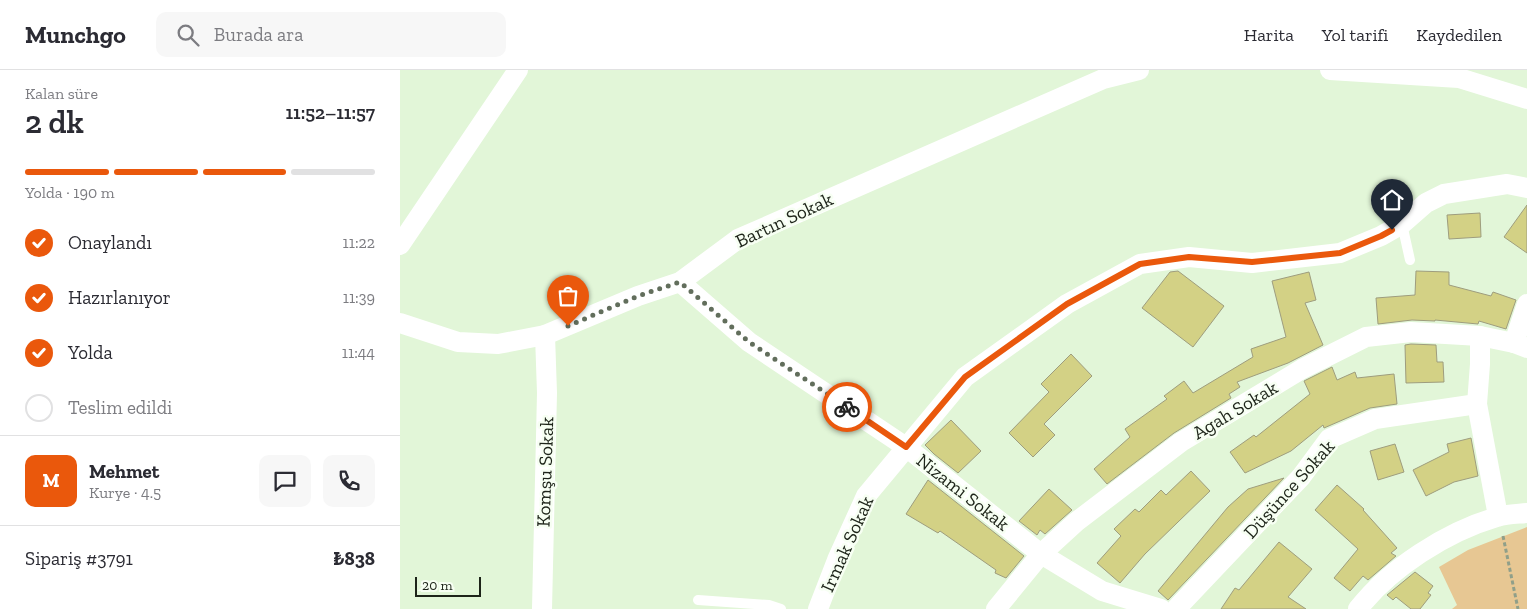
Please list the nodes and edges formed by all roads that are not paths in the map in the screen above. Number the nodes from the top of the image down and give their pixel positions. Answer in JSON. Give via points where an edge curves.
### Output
{"nodes":[{"id":1,"x":518,"y":70,"type":"edge"},
{"id":2,"x":1139,"y":70,"type":"edge"},
{"id":3,"x":1330,"y":70,"type":"edge"},
{"id":4,"x":1527,"y":99,"type":"edge"},
{"id":5,"x":1527,"y":188,"type":"edge"},
{"id":6,"x":1402,"y":224,"type":"junction"},
{"id":7,"x":400,"y":245,"type":"edge"},
{"id":8,"x":1410,"y":260,"type":"dead end"},
{"id":9,"x":680,"y":282,"type":"junction"},
{"id":10,"x":1527,"y":304,"type":"edge"},
{"id":11,"x":400,"y":323,"type":"edge"},
{"id":12,"x":545,"y":335,"type":"junction"},
{"id":13,"x":1480,"y":336,"type":"junction"},
{"id":14,"x":1520,"y":345,"type":"edge"},
{"id":15,"x":1477,"y":404,"type":"junction"},
{"id":16,"x":906,"y":447,"type":"junction"},
{"id":17,"x":1527,"y":513,"type":"edge"},
{"id":18,"x":1498,"y":516,"type":"junction"},
{"id":19,"x":1041,"y":554,"type":"junction"},
{"id":20,"x":698,"y":600,"type":"dead end"},
{"id":21,"x":1121,"y":604,"type":"edge"},
{"id":22,"x":542,"y":609,"type":"edge"},
{"id":23,"x":781,"y":609,"type":"edge"},
{"id":24,"x":818,"y":609,"type":"edge"},
{"id":25,"x":996,"y":609,"type":"edge"},
{"id":26,"x":1161,"y":609,"type":"edge"},
{"id":27,"x":1176,"y":609,"type":"edge"},
{"id":28,"x":1358,"y":609,"type":"edge"}],
"edges":[{"from":1,"to":7,"type":"street"},
{"from":2,"to":9,"type":"street","name":"Bartın Sokak","via":[[1103,79],[738,239]]},
{"from":3,"to":4,"type":"street","via":[[1459,78]]},
{"from":5,"to":6,"type":"street","name":"Irmak Sokak","via":[[1507,184],[1444,194],[1426,203]]},
{"from":6,"to":8,"type":"lane"},
{"from":6,"to":16,"type":"street","name":"Irmak Sokak","via":[[1340,253],[1252,262],[1189,257],[1140,264],[1067,304],[965,377]]},
{"from":9,"to":12,"type":"street","name":"Bartın Sokak"},
{"from":9,"to":16,"type":"street","name":"Nizami Sokak","via":[[749,342]]},
{"from":10,"to":14,"type":"street"},
{"from":11,"to":12,"type":"street","name":"Bartın Sokak","via":[[458,342],[498,344]]},
{"from":12,"to":22,"type":"street","name":"Komşu Sokak","via":[[547,393]]},
{"from":13,"to":14,"type":"street","name":"Agah Sokak"},
{"from":13,"to":15,"type":"street"},
{"from":13,"to":19,"type":"street","name":"Agah Sokak","via":[[1411,332],[1366,337],[1302,369],[1181,442],[1076,522]]},
{"from":15,"to":18,"type":"street"},
{"from":15,"to":27,"type":"street","name":"Düşünce Sokak","via":[[1375,419],[1329,439],[1300,477]]},
{"from":16,"to":19,"type":"street","name":"Nizami Sokak"},
{"from":16,"to":24,"type":"street","name":"Irmak Sokak","via":[[866,496]]},
{"from":17,"to":18,"type":"street"},
{"from":18,"to":28,"type":"street","via":[[1463,530],[1405,563]]},
{"from":19,"to":21,"type":"street","name":"Nizami Sokak"},
{"from":19,"to":25,"type":"street","name":"Agah Sokak"},
{"from":20,"to":23,"type":"lane","via":[[769,605]]},
{"from":21,"to":26,"type":"street","name":"Nizami Sokak"}]}
